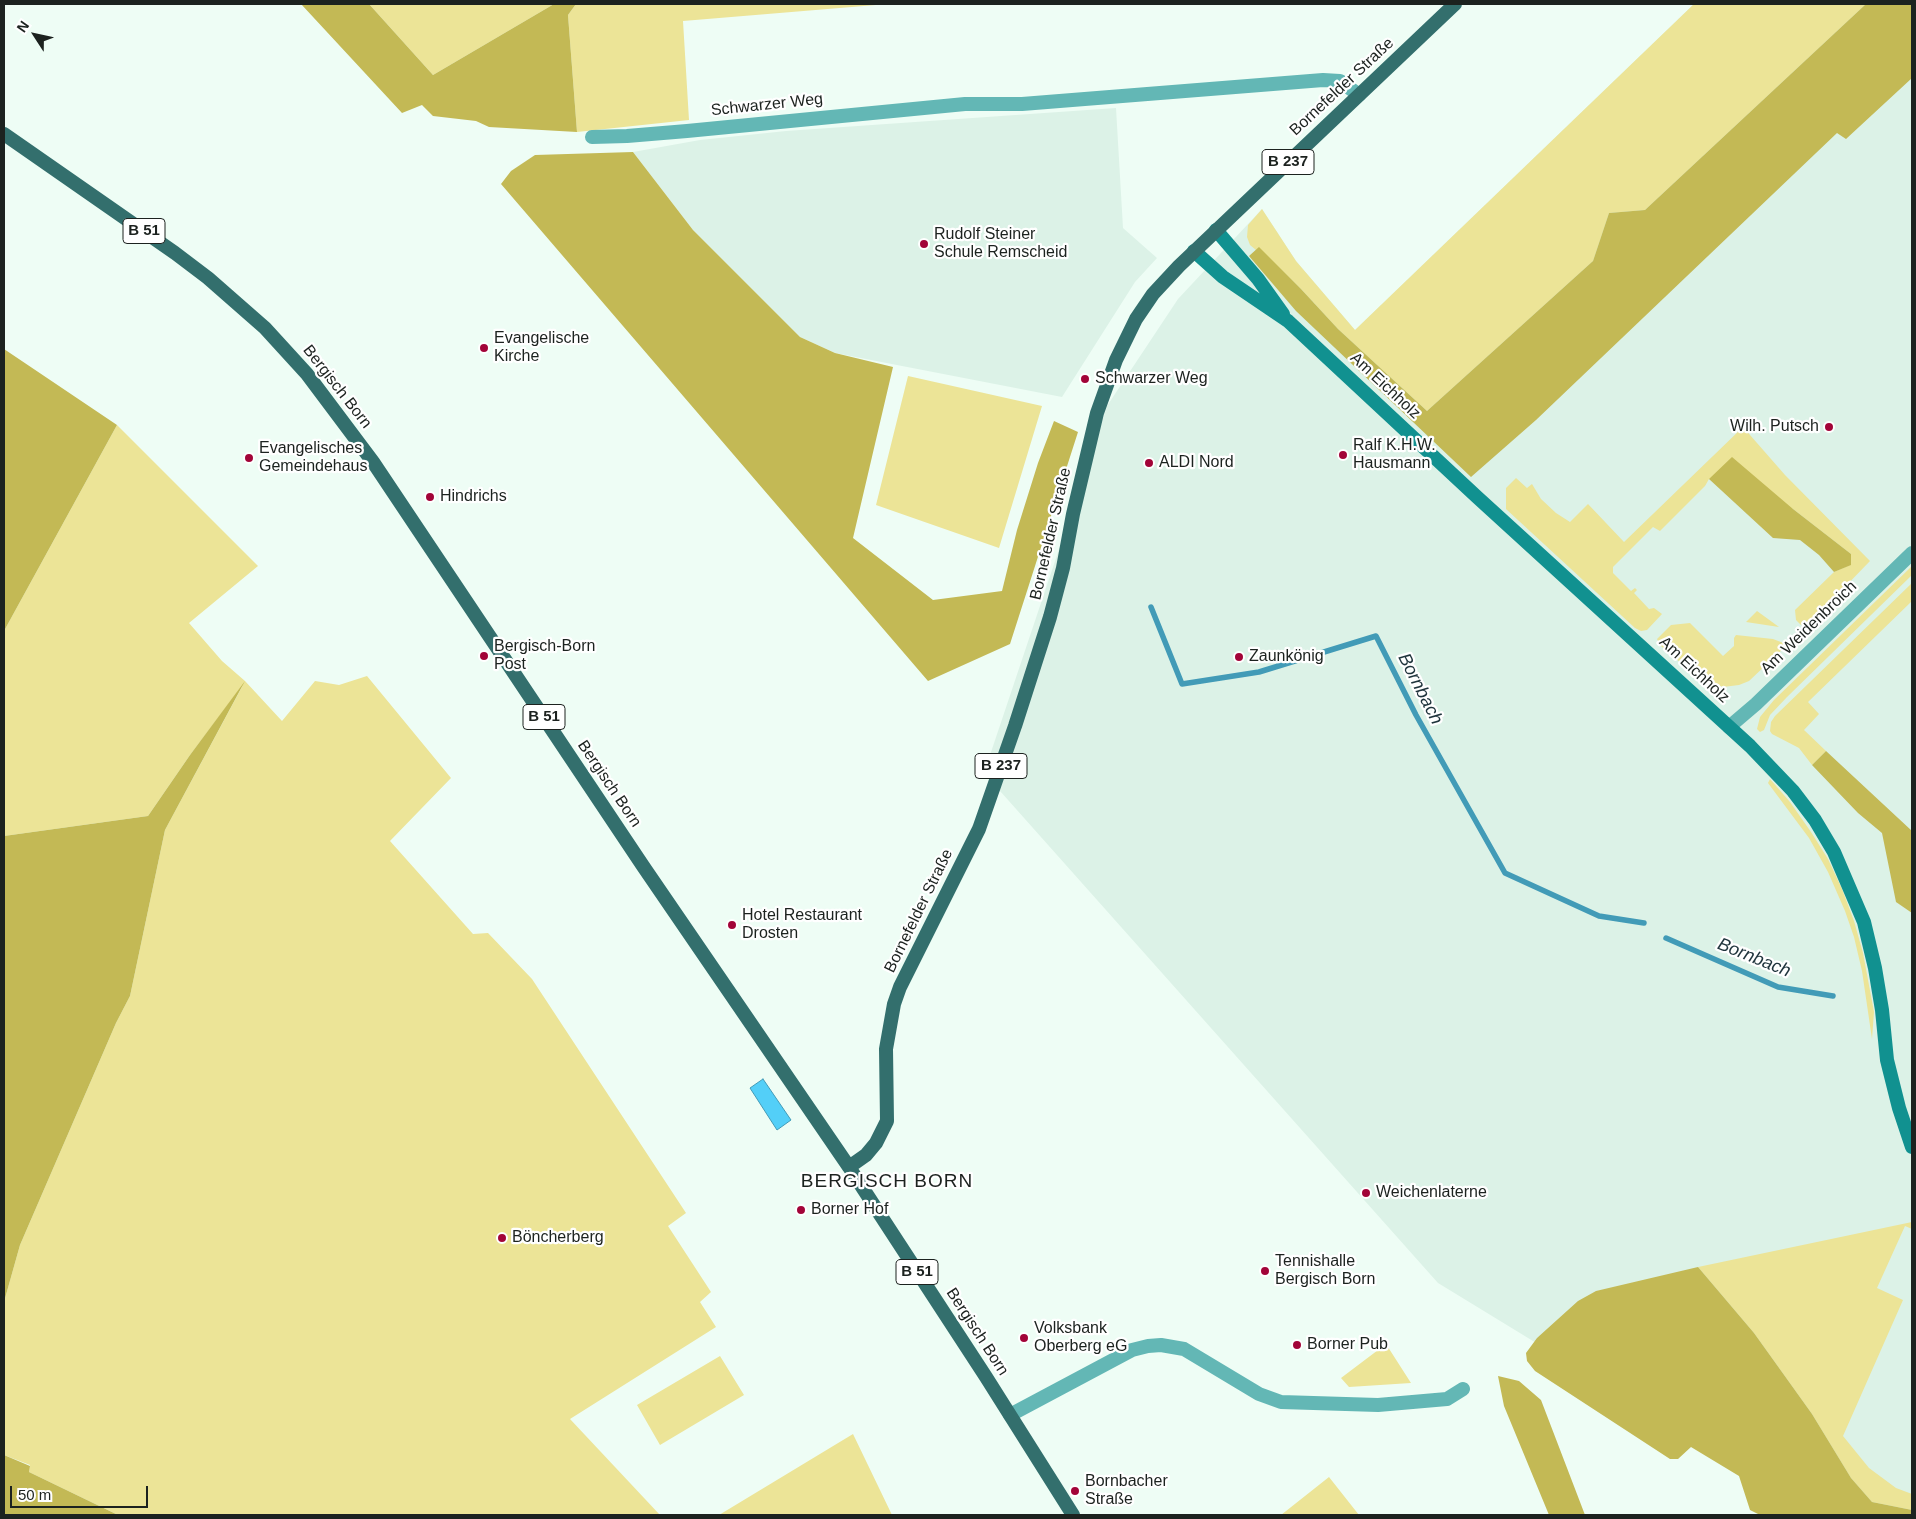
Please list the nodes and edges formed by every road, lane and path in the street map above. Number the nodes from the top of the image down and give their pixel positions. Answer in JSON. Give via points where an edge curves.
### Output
{"nodes":[{"id":1,"x":1455,"y":4,"type":"edge"},
{"id":2,"x":1359,"y":95,"type":"junction"},
{"id":3,"x":4,"y":134,"type":"edge"},
{"id":4,"x":592,"y":137,"type":"dead end"},
{"id":5,"x":1216,"y":230,"type":"junction"},
{"id":6,"x":1194,"y":251,"type":"junction"},
{"id":7,"x":1288,"y":321,"type":"junction"},
{"id":8,"x":1912,"y":553,"type":"edge"},
{"id":9,"x":1728,"y":727,"type":"junction"},
{"id":10,"x":1912,"y":1147,"type":"edge"},
{"id":11,"x":849,"y":1167,"type":"junction"},
{"id":12,"x":1463,"y":1389,"type":"dead end"},
{"id":13,"x":1010,"y":1415,"type":"junction"},
{"id":14,"x":1074,"y":1515,"type":"edge"}],
"edges":[{"from":1,"to":2,"type":"main road","name":"Bornefelder Straße","number":"B 237"},
{"from":2,"to":4,"type":"street","name":"Schwarzer Weg","via":[[1340,81],[1323,80],[1022,104],[965,104]]},
{"from":2,"to":5,"type":"main road","name":"Bornefelder Straße","number":"B 237"},
{"from":3,"to":11,"type":"main road","name":"Bergisch Born","number":"B 51","via":[[208,278],[265,328],[307,374],[373,462]]},
{"from":5,"to":6,"type":"main road","name":"Bornefelder Straße","number":"B 237"},
{"from":5,"to":7,"type":"main road","name":"Am Eichholz","via":[[1258,279]]},
{"from":6,"to":7,"type":"main road","name":"Am Eichholz","via":[[1223,277]]},
{"from":6,"to":11,"type":"main road","name":"Bornefelder Straße","number":"B 237","via":[[1161,285],[1136,319],[1106,388],[1097,413],[1061,576],[1016,726],[979,829],[894,1004],[886,1049],[887,1121],[876,1143]]},
{"from":7,"to":9,"type":"main road","name":"Am Eichholz"},
{"from":8,"to":9,"type":"street","name":"Am Weidenbroich","via":[[1756,704]]},
{"from":9,"to":10,"type":"main road","name":"Am Eichholz","via":[[1793,791],[1834,852],[1850,886],[1864,922],[1875,968],[1887,1060]]},
{"from":11,"to":13,"type":"main road","name":"Bergisch Born","number":"B 51"},
{"from":12,"to":13,"type":"street","via":[[1447,1399],[1378,1405],[1296,1404],[1269,1399],[1184,1349],[1161,1345],[1132,1350]]},
{"from":13,"to":14,"type":"main road","name":"Bergisch Born","number":"B 51"}]}
